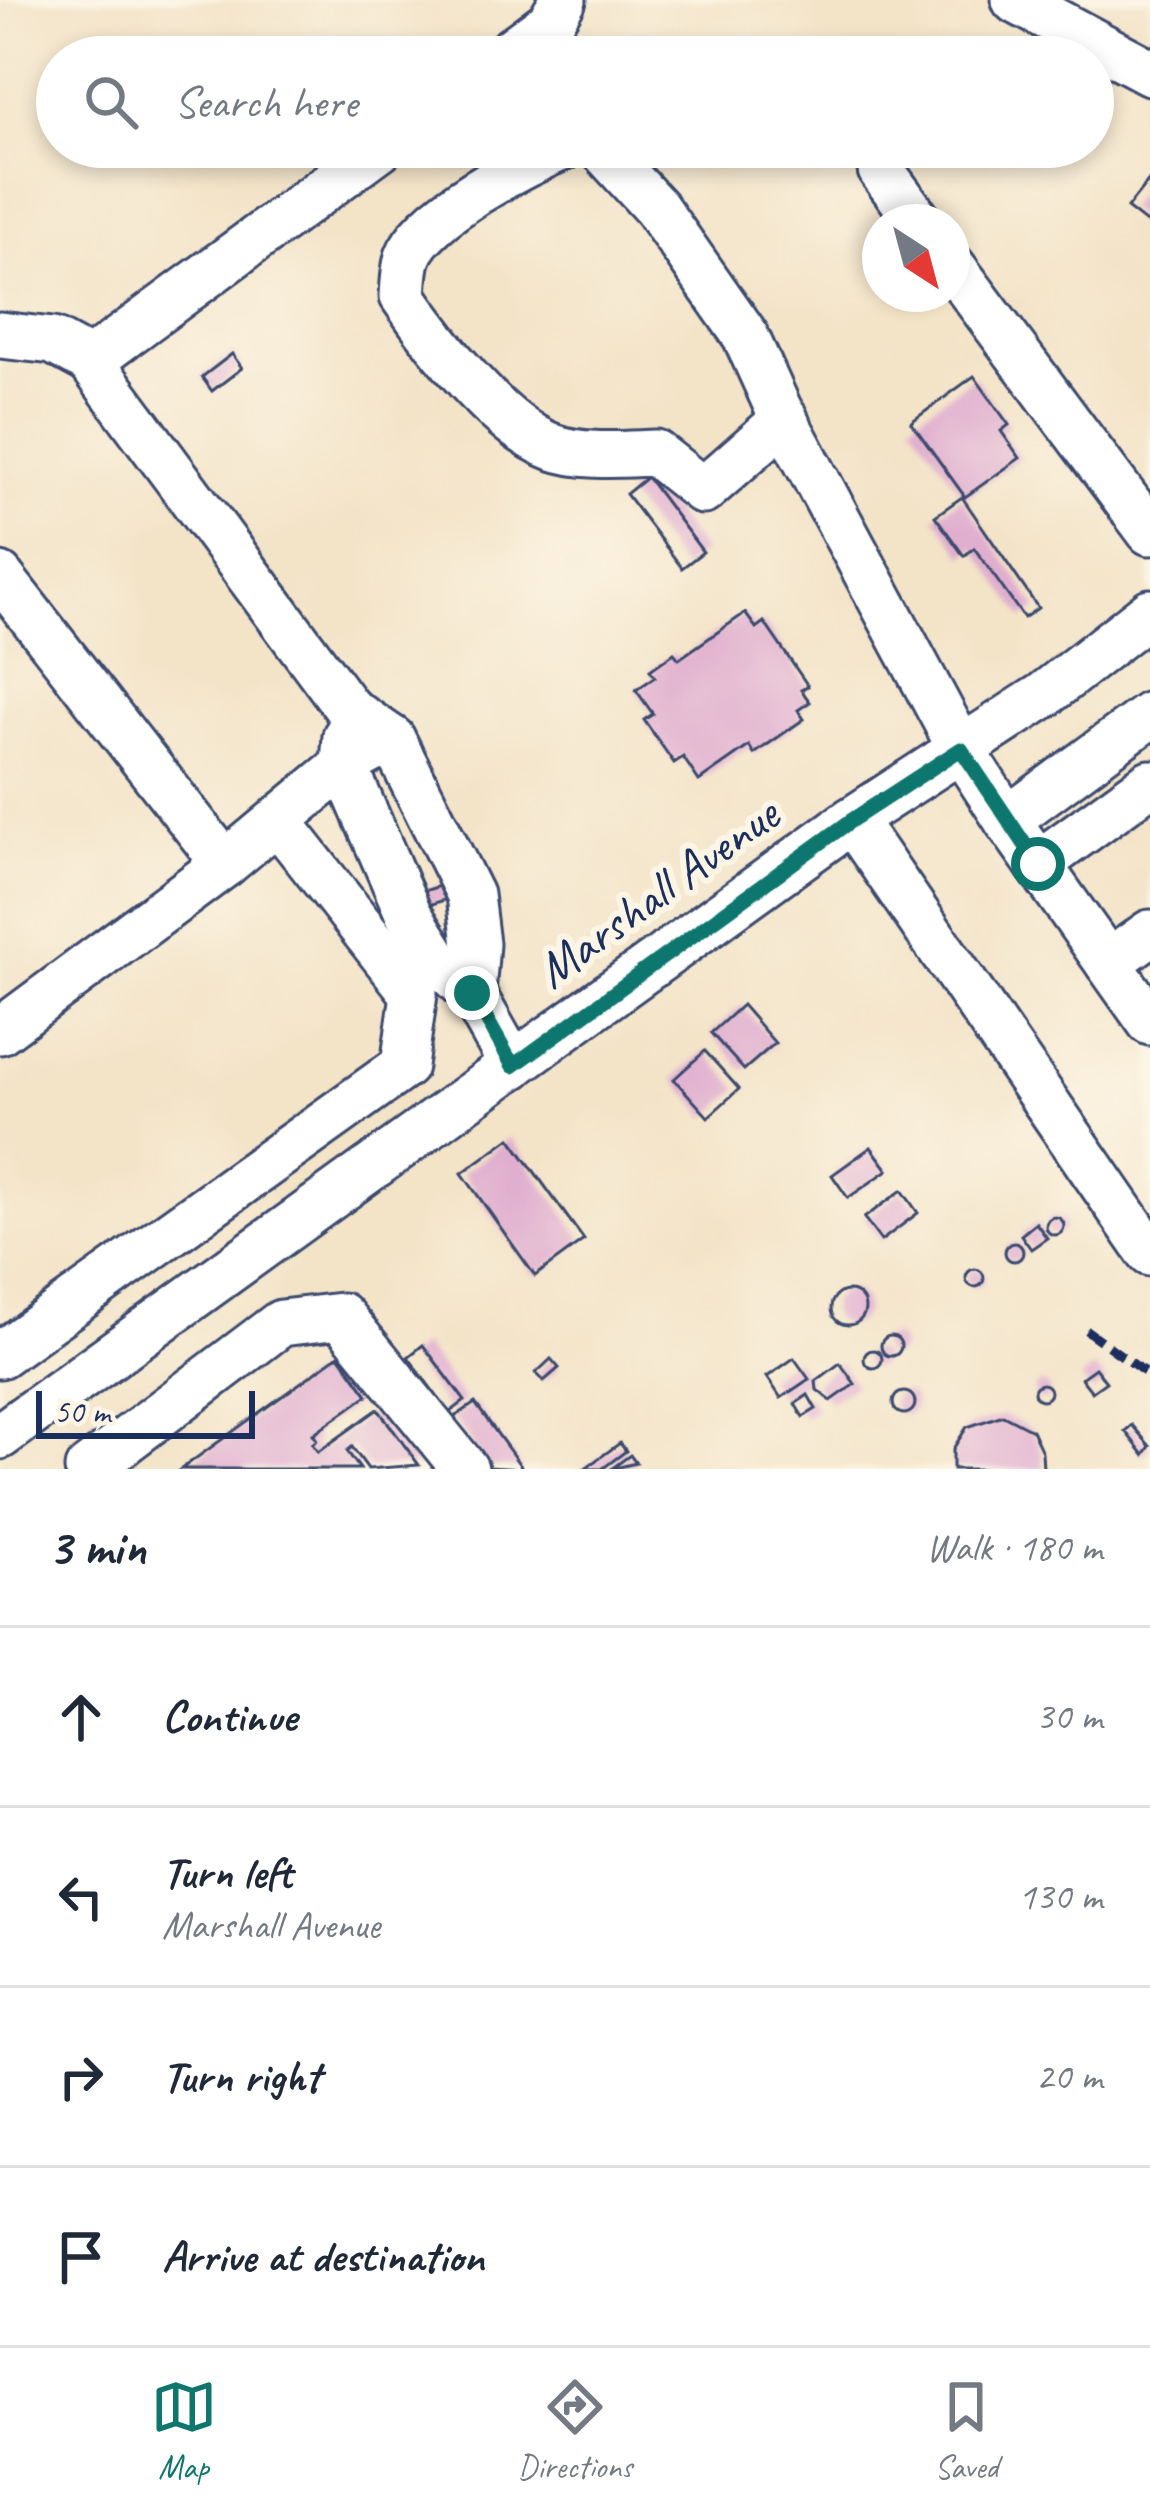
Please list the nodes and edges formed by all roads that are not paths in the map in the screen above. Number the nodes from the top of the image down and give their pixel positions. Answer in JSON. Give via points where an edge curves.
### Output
{"nodes":[{"id":1,"x":563,"y":0,"type":"edge"},
{"id":2,"x":1015,"y":0,"type":"edge"},
{"id":3,"x":531,"y":36,"type":"edge"},
{"id":4,"x":1082,"y":36,"type":"edge"},
{"id":5,"x":1114,"y":53,"type":"edge"},
{"id":6,"x":1150,"y":72,"type":"edge"},
{"id":7,"x":352,"y":168,"type":"edge"},
{"id":8,"x":514,"y":168,"type":"edge"},
{"id":9,"x":619,"y":168,"type":"edge"},
{"id":10,"x":880,"y":170,"type":"dead end"},
{"id":11,"x":906,"y":204,"type":"edge"},
{"id":12,"x":970,"y":290,"type":"edge"},
{"id":13,"x":0,"y":335,"type":"edge"},
{"id":14,"x":90,"y":361,"type":"junction"},
{"id":15,"x":785,"y":419,"type":"junction"},
{"id":16,"x":1150,"y":532,"type":"edge"},
{"id":17,"x":0,"y":576,"type":"edge"},
{"id":18,"x":1150,"y":612,"type":"edge"},
{"id":19,"x":348,"y":709,"type":"junction"},
{"id":20,"x":1150,"y":715,"type":"edge"},
{"id":21,"x":392,"y":739,"type":"junction"},
{"id":22,"x":961,"y":749,"type":"junction"},
{"id":23,"x":344,"y":765,"type":"junction"},
{"id":24,"x":1150,"y":783,"type":"edge"},
{"id":25,"x":852,"y":820,"type":"junction"},
{"id":26,"x":1006,"y":820,"type":"junction"},
{"id":27,"x":278,"y":821,"type":"junction"},
{"id":28,"x":225,"y":864,"type":"junction"},
{"id":29,"x":1038,"y":864,"type":"junction"},
{"id":30,"x":1150,"y":933,"type":"edge"},
{"id":31,"x":1108,"y":963,"type":"junction"},
{"id":32,"x":472,"y":993,"type":"junction"},
{"id":33,"x":1150,"y":1022,"type":"edge"},
{"id":34,"x":0,"y":1031,"type":"edge"},
{"id":35,"x":513,"y":1066,"type":"junction"},
{"id":36,"x":1150,"y":1253,"type":"edge"},
{"id":37,"x":0,"y":1355,"type":"edge"},
{"id":38,"x":0,"y":1436,"type":"edge"},
{"id":39,"x":88,"y":1469,"type":"edge"},
{"id":40,"x":465,"y":1469,"type":"edge"}],
"edges":[{"from":1,"to":3,"type":"street"},
{"from":2,"to":4,"type":"street"},
{"from":5,"to":6,"type":"street"},
{"from":7,"to":14,"type":"street"},
{"from":8,"to":15,"type":"street","via":[[430,229],[408,255],[403,296],[431,338],[501,410],[551,446],[655,453],[703,491]]},
{"from":9,"to":15,"type":"street","via":[[745,335]]},
{"from":10,"to":11,"type":"street"},
{"from":12,"to":16,"type":"street"},
{"from":13,"to":14,"type":"street","via":[[53,341]]},
{"from":14,"to":19,"type":"street"},
{"from":15,"to":22,"type":"street"},
{"from":17,"to":28,"type":"street"},
{"from":18,"to":22,"type":"street","name":"Marshall Avenue"},
{"from":19,"to":21,"type":"street"},
{"from":19,"to":23,"type":"street"},
{"from":20,"to":26,"type":"street"},
{"from":21,"to":23,"type":"street"},
{"from":21,"to":32,"type":"street","via":[[470,895]]},
{"from":22,"to":25,"type":"street","name":"Marshall Avenue"},
{"from":22,"to":26,"type":"street"},
{"from":23,"to":27,"type":"street"},
{"from":23,"to":32,"type":"street","via":[[410,915],[436,958]]},
{"from":24,"to":29,"type":"street"},
{"from":25,"to":35,"type":"street","name":"Marshall Avenue"},
{"from":25,"to":36,"type":"street"},
{"from":26,"to":29,"type":"street"},
{"from":27,"to":28,"type":"street"},
{"from":27,"to":37,"type":"street","via":[[414,994],[404,1066]]},
{"from":28,"to":34,"type":"street"},
{"from":29,"to":31,"type":"street"},
{"from":30,"to":31,"type":"street"},
{"from":31,"to":33,"type":"street"},
{"from":32,"to":35,"type":"street"},
{"from":35,"to":38,"type":"street","name":"Marshall Avenue"},
{"from":39,"to":40,"type":"street","via":[[281,1323],[341,1316]]}]}
